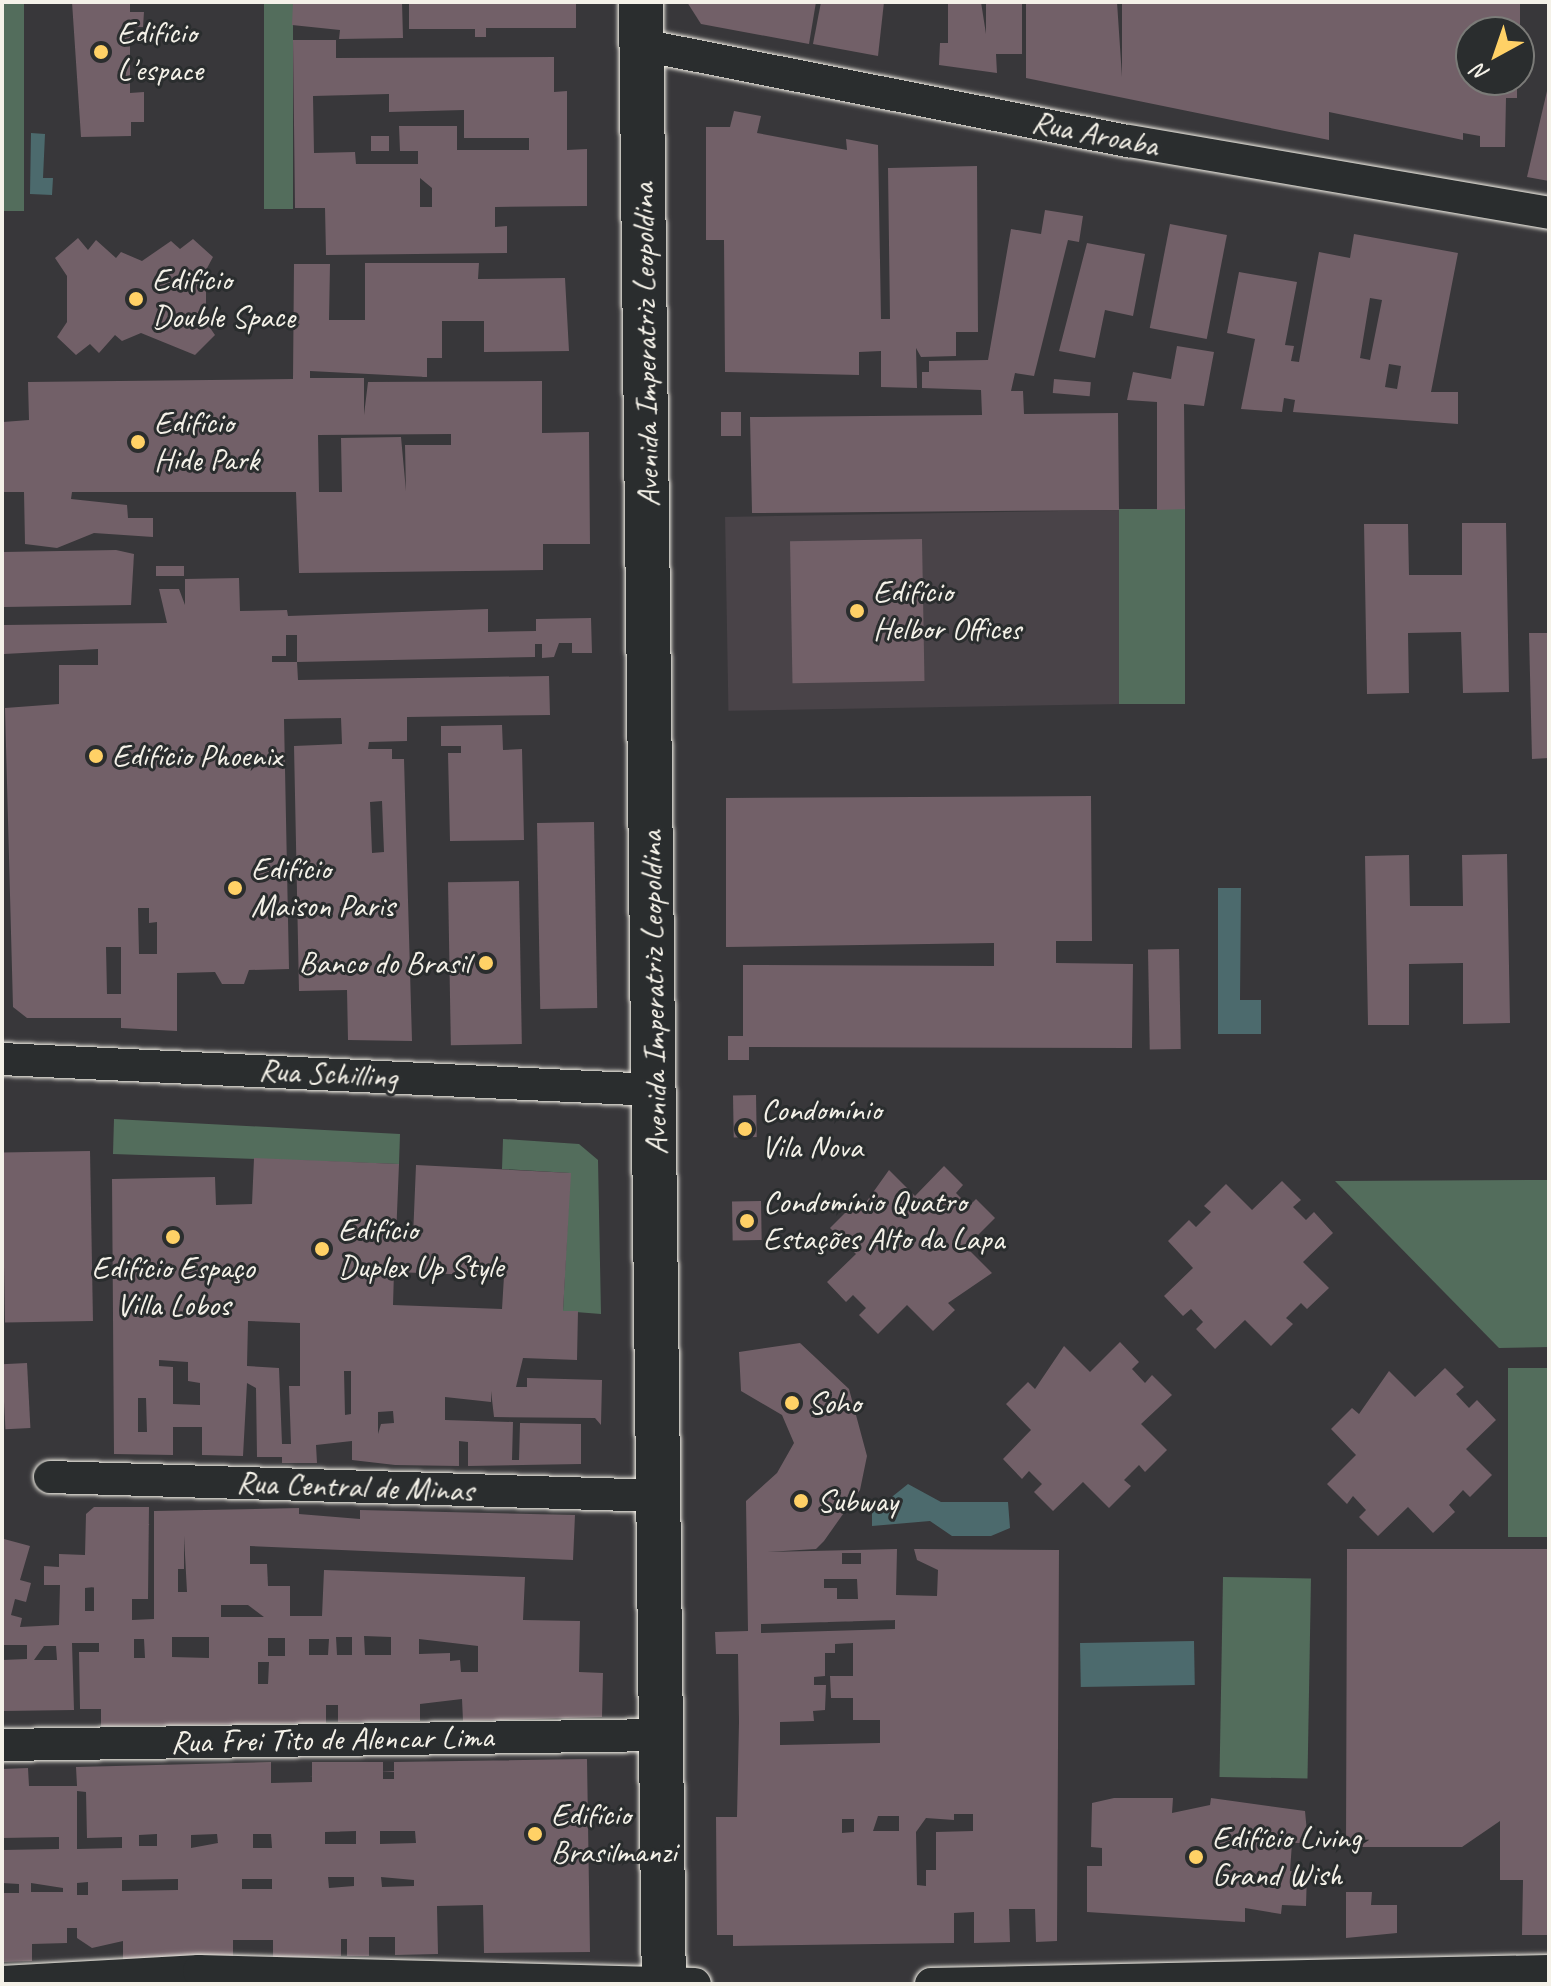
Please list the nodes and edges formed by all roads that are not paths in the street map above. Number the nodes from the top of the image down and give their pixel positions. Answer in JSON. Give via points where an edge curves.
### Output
{"nodes":[{"id":1,"x":641,"y":2,"type":"edge"},
{"id":2,"x":642,"y":45,"type":"junction"},
{"id":3,"x":1549,"y":213,"type":"edge"},
{"id":4,"x":2,"y":1059,"type":"edge"},
{"id":5,"x":655,"y":1090,"type":"junction"},
{"id":6,"x":50,"y":1477,"type":"dead end"},
{"id":7,"x":660,"y":1496,"type":"junction"},
{"id":8,"x":662,"y":1735,"type":"junction"},
{"id":9,"x":2,"y":1745,"type":"edge"},
{"id":10,"x":1549,"y":1971,"type":"edge"},
{"id":11,"x":2,"y":1982,"type":"edge"},
{"id":12,"x":674,"y":1983,"type":"edge"},
{"id":13,"x":931,"y":1984,"type":"edge"}],
"edges":[{"from":1,"to":2,"type":"main road","name":"Avenida Imperatriz Leopoldina"},
{"from":2,"to":3,"type":"street","name":"Rua Aroaba"},
{"from":2,"to":5,"type":"main road","name":"Avenida Imperatriz Leopoldina"},
{"from":4,"to":5,"type":"street","name":"Rua Schilling"},
{"from":5,"to":7,"type":"main road","name":"Avenida Imperatriz Leopoldina"},
{"from":6,"to":7,"type":"street","name":"Rua Central de Minas"},
{"from":7,"to":8,"type":"main road","name":"Avenida Imperatriz Leopoldina"},
{"from":8,"to":9,"type":"street","name":"Rua Frei Tito de Alencar Lima"},
{"from":8,"to":12,"type":"main road","name":"Avenida Imperatriz Leopoldina"},
{"from":10,"to":13,"type":"street"},
{"from":11,"to":12,"type":"street","via":[[199,1971]]}]}
